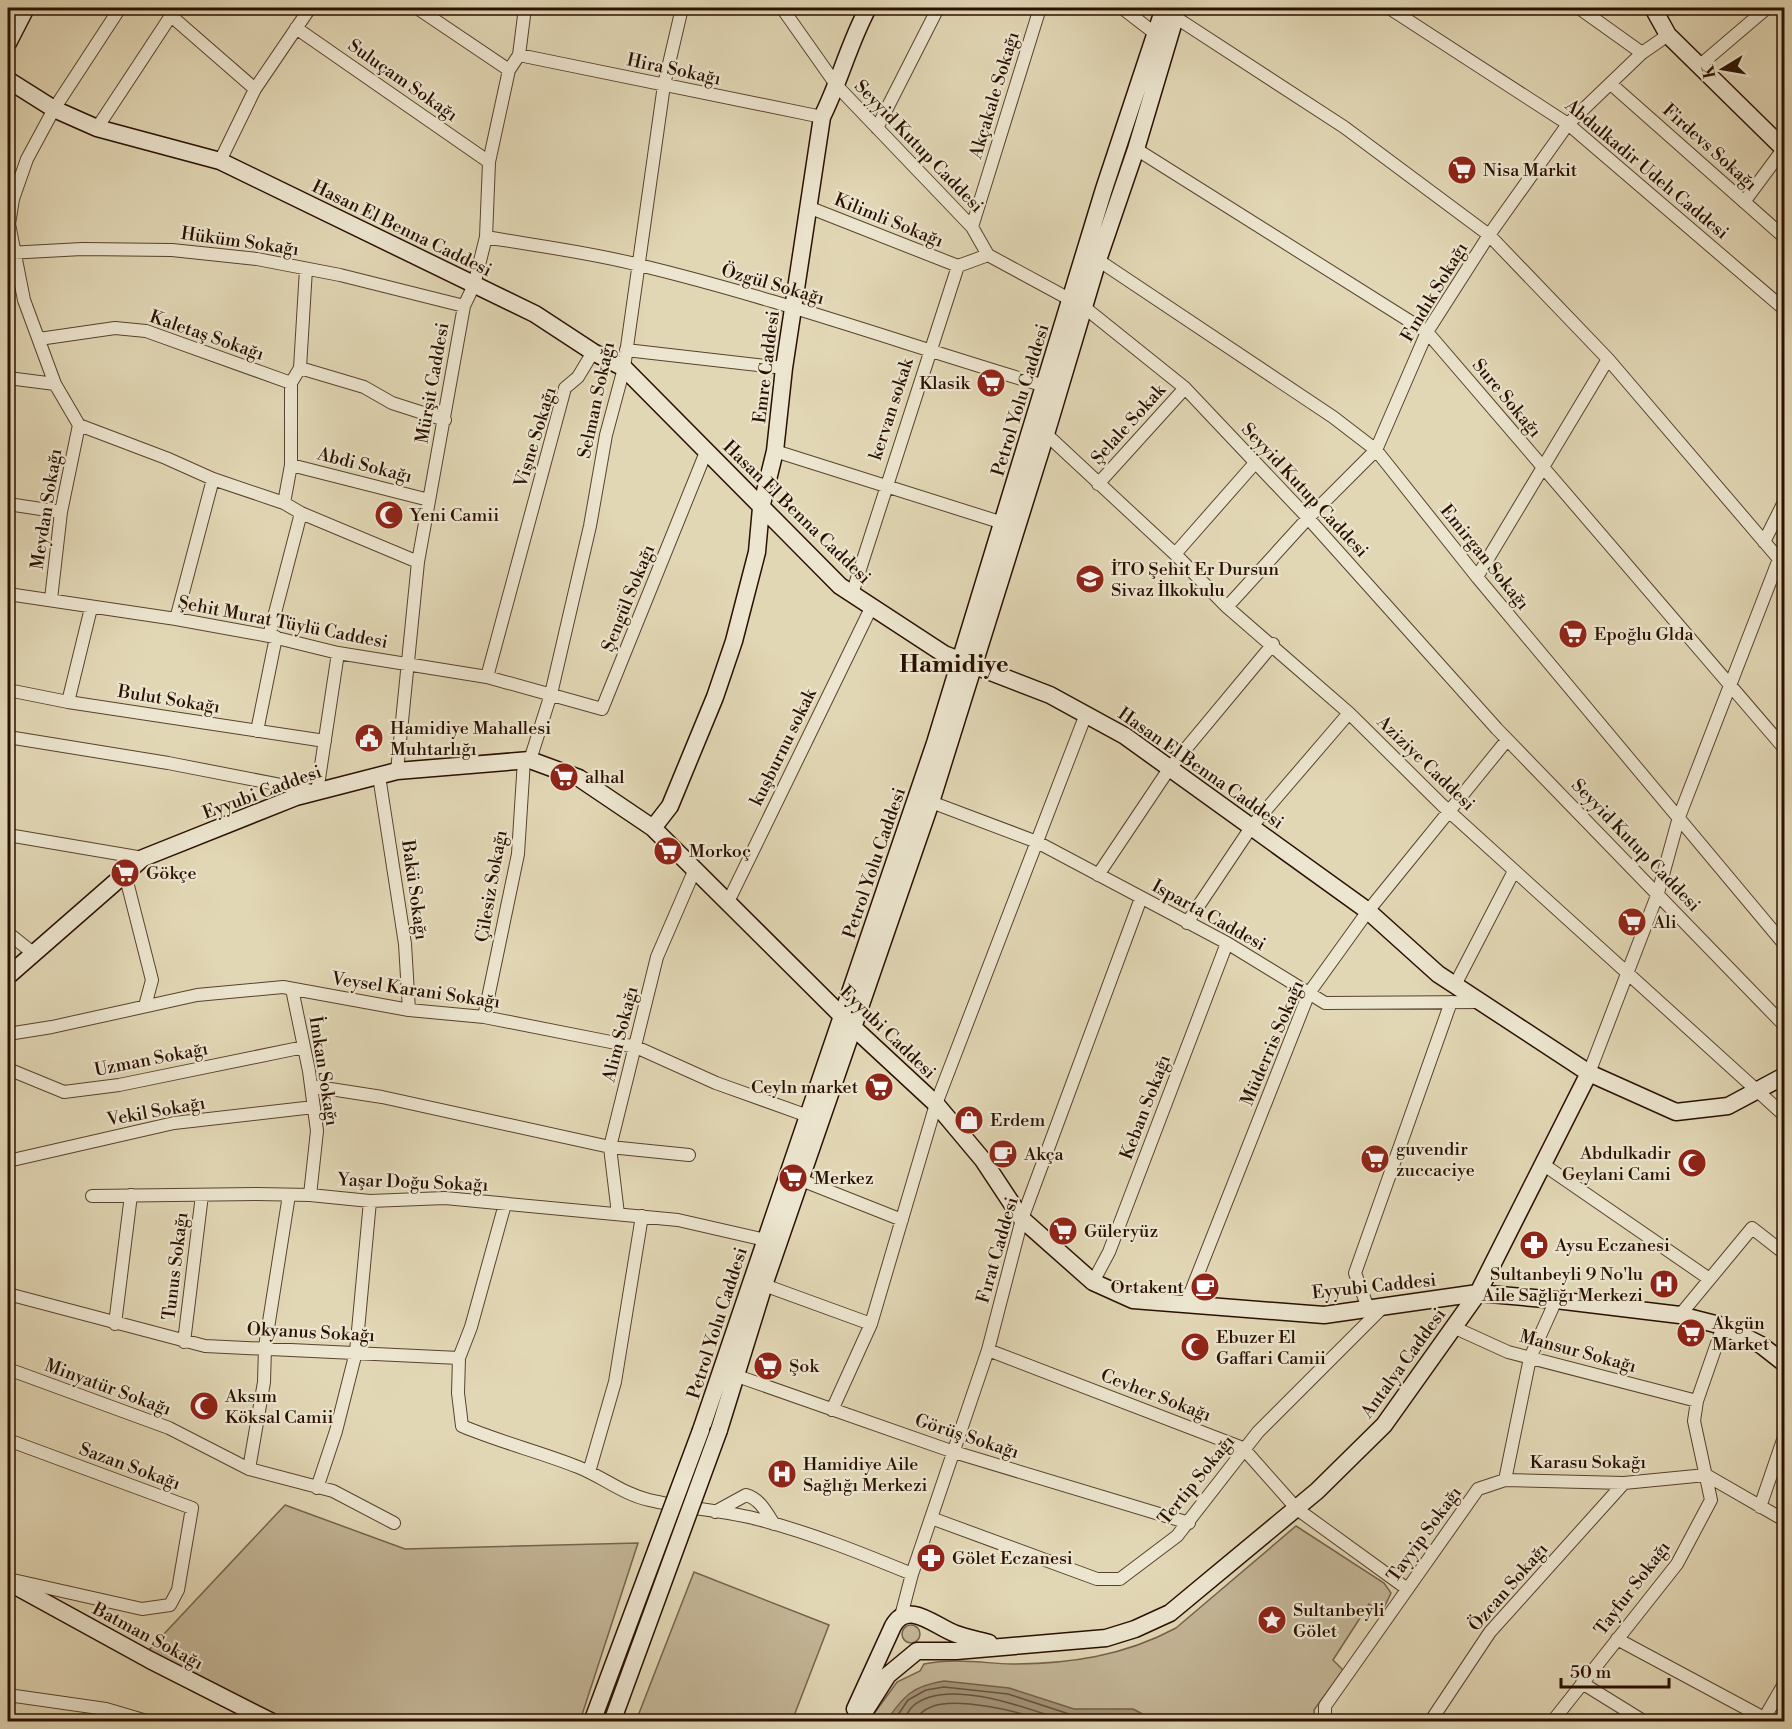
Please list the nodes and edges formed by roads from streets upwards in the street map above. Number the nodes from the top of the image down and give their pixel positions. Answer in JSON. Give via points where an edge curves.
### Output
{"nodes":[{"id":1,"x":26,"y":8,"type":"edge"},
{"id":2,"x":120,"y":8,"type":"edge"},
{"id":3,"x":310,"y":8,"type":"edge"},
{"id":4,"x":417,"y":8,"type":"edge"},
{"id":5,"x":525,"y":8,"type":"edge"},
{"id":6,"x":682,"y":8,"type":"edge"},
{"id":7,"x":782,"y":8,"type":"edge"},
{"id":8,"x":868,"y":8,"type":"edge"},
{"id":9,"x":938,"y":8,"type":"edge"},
{"id":10,"x":1040,"y":8,"type":"edge"},
{"id":11,"x":1122,"y":8,"type":"edge"},
{"id":12,"x":1389,"y":8,"type":"edge"},
{"id":13,"x":1579,"y":8,"type":"edge"},
{"id":14,"x":1653,"y":8,"type":"edge"},
{"id":15,"x":1767,"y":8,"type":"edge"},
{"id":16,"x":173,"y":11,"type":"edge"},
{"id":17,"x":1173,"y":11,"type":"edge"},
{"id":18,"x":296,"y":28,"type":"junction"},
{"id":19,"x":1668,"y":35,"type":"junction"},
{"id":20,"x":1162,"y":38,"type":"junction"},
{"id":21,"x":8,"y":43,"type":"edge"},
{"id":22,"x":1642,"y":53,"type":"junction"},
{"id":23,"x":519,"y":55,"type":"junction"},
{"id":24,"x":1698,"y":66,"type":"junction"},
{"id":25,"x":509,"y":70,"type":"junction"},
{"id":26,"x":8,"y":80,"type":"edge"},
{"id":27,"x":1611,"y":84,"type":"junction"},
{"id":28,"x":664,"y":85,"type":"junction"},
{"id":29,"x":837,"y":86,"type":"junction"},
{"id":30,"x":255,"y":89,"type":"junction"},
{"id":31,"x":54,"y":109,"type":"junction"},
{"id":32,"x":822,"y":117,"type":"junction"},
{"id":33,"x":1568,"y":124,"type":"junction"},
{"id":34,"x":97,"y":128,"type":"junction"},
{"id":35,"x":877,"y":128,"type":"junction"},
{"id":36,"x":1136,"y":149,"type":"junction"},
{"id":37,"x":1784,"y":149,"type":"edge"},
{"id":38,"x":220,"y":161,"type":"junction"},
{"id":39,"x":489,"y":162,"type":"junction"},
{"id":40,"x":1744,"y":202,"type":"junction"},
{"id":41,"x":808,"y":207,"type":"junction"},
{"id":42,"x":972,"y":227,"type":"junction"},
{"id":43,"x":1489,"y":235,"type":"junction"},
{"id":44,"x":486,"y":237,"type":"junction"},
{"id":45,"x":1785,"y":237,"type":"edge"},
{"id":46,"x":12,"y":253,"type":"edge"},
{"id":47,"x":988,"y":255,"type":"junction"},
{"id":48,"x":1098,"y":260,"type":"junction"},
{"id":49,"x":638,"y":264,"type":"junction"},
{"id":50,"x":958,"y":266,"type":"junction"},
{"id":51,"x":306,"y":269,"type":"junction"},
{"id":52,"x":474,"y":285,"type":"junction"},
{"id":53,"x":1077,"y":304,"type":"junction"},
{"id":54,"x":464,"y":306,"type":"junction"},
{"id":55,"x":793,"y":307,"type":"junction"},
{"id":56,"x":1785,"y":309,"type":"edge"},
{"id":57,"x":1427,"y":332,"type":"junction"},
{"id":58,"x":39,"y":339,"type":"junction"},
{"id":59,"x":626,"y":350,"type":"junction"},
{"id":60,"x":928,"y":351,"type":"junction"},
{"id":61,"x":593,"y":352,"type":"junction"},
{"id":62,"x":1608,"y":359,"type":"junction"},
{"id":63,"x":300,"y":368,"type":"junction"},
{"id":64,"x":624,"y":368,"type":"junction"},
{"id":65,"x":784,"y":368,"type":"junction"},
{"id":66,"x":8,"y":378,"type":"edge"},
{"id":67,"x":291,"y":383,"type":"junction"},
{"id":68,"x":55,"y":384,"type":"junction"},
{"id":69,"x":1045,"y":386,"type":"junction"},
{"id":70,"x":1185,"y":388,"type":"junction"},
{"id":71,"x":445,"y":420,"type":"junction"},
{"id":72,"x":79,"y":425,"type":"junction"},
{"id":73,"x":1046,"y":434,"type":"junction"},
{"id":74,"x":1376,"y":450,"type":"junction"},
{"id":75,"x":775,"y":451,"type":"junction"},
{"id":76,"x":706,"y":452,"type":"junction"},
{"id":77,"x":1254,"y":463,"type":"junction"},
{"id":78,"x":291,"y":465,"type":"junction"},
{"id":79,"x":1543,"y":469,"type":"junction"},
{"id":80,"x":213,"y":479,"type":"junction"},
{"id":81,"x":1098,"y":484,"type":"junction"},
{"id":82,"x":885,"y":485,"type":"junction"},
{"id":83,"x":429,"y":500,"type":"junction"},
{"id":84,"x":1785,"y":502,"type":"edge"},
{"id":85,"x":284,"y":503,"type":"junction"},
{"id":86,"x":8,"y":504,"type":"edge"},
{"id":87,"x":761,"y":508,"type":"junction"},
{"id":88,"x":61,"y":512,"type":"junction"},
{"id":89,"x":301,"y":513,"type":"junction"},
{"id":90,"x":1308,"y":518,"type":"junction"},
{"id":91,"x":1003,"y":524,"type":"junction"},
{"id":92,"x":1764,"y":542,"type":"junction"},
{"id":93,"x":1175,"y":554,"type":"junction"},
{"id":94,"x":418,"y":562,"type":"junction"},
{"id":95,"x":1782,"y":562,"type":"edge"},
{"id":96,"x":1477,"y":577,"type":"junction"},
{"id":97,"x":8,"y":594,"type":"edge"},
{"id":98,"x":852,"y":594,"type":"junction"},
{"id":99,"x":51,"y":599,"type":"junction"},
{"id":100,"x":1227,"y":607,"type":"junction"},
{"id":101,"x":91,"y":608,"type":"junction"},
{"id":102,"x":871,"y":608,"type":"junction"},
{"id":103,"x":176,"y":619,"type":"junction"},
{"id":104,"x":272,"y":636,"type":"junction"},
{"id":105,"x":1273,"y":644,"type":"junction"},
{"id":106,"x":338,"y":653,"type":"junction"},
{"id":107,"x":407,"y":663,"type":"junction"},
{"id":108,"x":967,"y":663,"type":"junction"},
{"id":109,"x":487,"y":677,"type":"junction"},
{"id":110,"x":1730,"y":682,"type":"junction"},
{"id":111,"x":8,"y":690,"type":"edge"},
{"id":112,"x":551,"y":694,"type":"junction"},
{"id":113,"x":68,"y":702,"type":"junction"},
{"id":114,"x":1348,"y":712,"type":"junction"},
{"id":115,"x":1086,"y":714,"type":"junction"},
{"id":116,"x":257,"y":731,"type":"junction"},
{"id":117,"x":8,"y":737,"type":"edge"},
{"id":118,"x":1507,"y":740,"type":"junction"},
{"id":119,"x":325,"y":741,"type":"junction"},
{"id":120,"x":1785,"y":748,"type":"edge"},
{"id":121,"x":527,"y":760,"type":"junction"},
{"id":122,"x":1169,"y":769,"type":"junction"},
{"id":123,"x":397,"y":771,"type":"junction"},
{"id":124,"x":379,"y":776,"type":"junction"},
{"id":125,"x":317,"y":792,"type":"junction"},
{"id":126,"x":931,"y":802,"type":"junction"},
{"id":127,"x":1449,"y":811,"type":"junction"},
{"id":128,"x":1679,"y":817,"type":"junction"},
{"id":129,"x":1252,"y":826,"type":"junction"},
{"id":130,"x":653,"y":828,"type":"junction"},
{"id":131,"x":8,"y":835,"type":"edge"},
{"id":132,"x":1037,"y":842,"type":"junction"},
{"id":133,"x":143,"y":858,"type":"junction"},
{"id":134,"x":695,"y":869,"type":"junction"},
{"id":135,"x":1514,"y":871,"type":"junction"},
{"id":136,"x":125,"y":874,"type":"junction"},
{"id":137,"x":1098,"y":875,"type":"junction"},
{"id":138,"x":1658,"y":893,"type":"junction"},
{"id":139,"x":1141,"y":898,"type":"junction"},
{"id":140,"x":728,"y":902,"type":"junction"},
{"id":141,"x":1368,"y":911,"type":"junction"},
{"id":142,"x":1187,"y":922,"type":"junction"},
{"id":143,"x":8,"y":933,"type":"edge"},
{"id":144,"x":1227,"y":943,"type":"junction"},
{"id":145,"x":1785,"y":944,"type":"edge"},
{"id":146,"x":33,"y":953,"type":"junction"},
{"id":147,"x":1626,"y":973,"type":"junction"},
{"id":148,"x":8,"y":976,"type":"edge"},
{"id":149,"x":1456,"y":983,"type":"junction"},
{"id":150,"x":292,"y":989,"type":"junction"},
{"id":151,"x":1309,"y":993,"type":"junction"},
{"id":152,"x":1451,"y":1002,"type":"junction"},
{"id":153,"x":1480,"y":1002,"type":"junction"},
{"id":154,"x":145,"y":1006,"type":"junction"},
{"id":155,"x":409,"y":1010,"type":"junction"},
{"id":156,"x":484,"y":1017,"type":"junction"},
{"id":157,"x":848,"y":1022,"type":"junction"},
{"id":158,"x":1785,"y":1025,"type":"edge"},
{"id":159,"x":8,"y":1034,"type":"edge"},
{"id":160,"x":304,"y":1047,"type":"junction"},
{"id":161,"x":636,"y":1047,"type":"junction"},
{"id":162,"x":8,"y":1069,"type":"edge"},
{"id":163,"x":1589,"y":1073,"type":"junction"},
{"id":164,"x":1785,"y":1076,"type":"edge"},
{"id":165,"x":311,"y":1086,"type":"junction"},
{"id":166,"x":1760,"y":1091,"type":"junction"},
{"id":167,"x":936,"y":1104,"type":"junction"},
{"id":168,"x":314,"y":1107,"type":"junction"},
{"id":169,"x":1785,"y":1115,"type":"edge"},
{"id":170,"x":808,"y":1116,"type":"junction"},
{"id":171,"x":610,"y":1147,"type":"junction"},
{"id":172,"x":689,"y":1155,"type":"dead end"},
{"id":173,"x":8,"y":1161,"type":"edge"},
{"id":174,"x":1544,"y":1165,"type":"junction"},
{"id":175,"x":801,"y":1180,"type":"junction"},
{"id":176,"x":202,"y":1195,"type":"junction"},
{"id":177,"x":289,"y":1195,"type":"junction"},
{"id":178,"x":310,"y":1195,"type":"junction"},
{"id":179,"x":92,"y":1196,"type":"dead end"},
{"id":180,"x":132,"y":1196,"type":"junction"},
{"id":181,"x":370,"y":1201,"type":"junction"},
{"id":182,"x":505,"y":1203,"type":"junction"},
{"id":183,"x":618,"y":1214,"type":"junction"},
{"id":184,"x":642,"y":1216,"type":"junction"},
{"id":185,"x":1022,"y":1219,"type":"junction"},
{"id":186,"x":902,"y":1220,"type":"junction"},
{"id":187,"x":765,"y":1240,"type":"junction"},
{"id":188,"x":1785,"y":1253,"type":"edge"},
{"id":189,"x":1708,"y":1278,"type":"junction"},
{"id":190,"x":1093,"y":1282,"type":"junction"},
{"id":191,"x":764,"y":1286,"type":"junction"},
{"id":192,"x":1478,"y":1293,"type":"junction"},
{"id":193,"x":8,"y":1294,"type":"edge"},
{"id":194,"x":1556,"y":1300,"type":"junction"},
{"id":195,"x":1186,"y":1304,"type":"junction"},
{"id":196,"x":1376,"y":1307,"type":"junction"},
{"id":197,"x":1680,"y":1315,"type":"junction"},
{"id":198,"x":115,"y":1324,"type":"junction"},
{"id":199,"x":871,"y":1324,"type":"junction"},
{"id":200,"x":1723,"y":1326,"type":"junction"},
{"id":201,"x":1453,"y":1327,"type":"junction"},
{"id":202,"x":184,"y":1342,"type":"junction"},
{"id":203,"x":265,"y":1347,"type":"junction"},
{"id":204,"x":988,"y":1350,"type":"junction"},
{"id":205,"x":356,"y":1352,"type":"junction"},
{"id":206,"x":459,"y":1358,"type":"junction"},
{"id":207,"x":1530,"y":1358,"type":"junction"},
{"id":208,"x":1785,"y":1363,"type":"edge"},
{"id":209,"x":8,"y":1369,"type":"edge"},
{"id":210,"x":736,"y":1376,"type":"junction"},
{"id":211,"x":1697,"y":1401,"type":"junction"},
{"id":212,"x":832,"y":1410,"type":"junction"},
{"id":213,"x":1785,"y":1437,"type":"edge"},
{"id":214,"x":8,"y":1440,"type":"edge"},
{"id":215,"x":1243,"y":1448,"type":"junction"},
{"id":216,"x":954,"y":1452,"type":"junction"},
{"id":217,"x":249,"y":1469,"type":"junction"},
{"id":218,"x":589,"y":1472,"type":"junction"},
{"id":219,"x":1706,"y":1475,"type":"junction"},
{"id":220,"x":1505,"y":1480,"type":"junction"},
{"id":221,"x":1624,"y":1483,"type":"junction"},
{"id":222,"x":317,"y":1488,"type":"junction"},
{"id":223,"x":1760,"y":1507,"type":"junction"},
{"id":224,"x":1297,"y":1509,"type":"junction"},
{"id":225,"x":716,"y":1512,"type":"junction"},
{"id":226,"x":931,"y":1518,"type":"junction"},
{"id":227,"x":1785,"y":1520,"type":"edge"},
{"id":228,"x":394,"y":1522,"type":"dead end"},
{"id":229,"x":1189,"y":1523,"type":"junction"},
{"id":230,"x":774,"y":1524,"type":"junction"},
{"id":231,"x":912,"y":1574,"type":"junction"},
{"id":232,"x":8,"y":1581,"type":"edge"},
{"id":233,"x":1406,"y":1588,"type":"junction"},
{"id":234,"x":920,"y":1616,"type":"junction"},
{"id":235,"x":897,"y":1621,"type":"junction"},
{"id":236,"x":1617,"y":1640,"type":"junction"},
{"id":237,"x":999,"y":1645,"type":"junction"},
{"id":238,"x":917,"y":1651,"type":"junction"},
{"id":239,"x":1582,"y":1683,"type":"junction"},
{"id":240,"x":1785,"y":1684,"type":"edge"},
{"id":241,"x":8,"y":1695,"type":"edge"},
{"id":242,"x":117,"y":1717,"type":"edge"},
{"id":243,"x":1763,"y":1720,"type":"edge"},
{"id":244,"x":150,"y":1722,"type":"edge"},
{"id":245,"x":272,"y":1722,"type":"edge"},
{"id":246,"x":592,"y":1722,"type":"edge"},
{"id":247,"x":612,"y":1722,"type":"edge"},
{"id":248,"x":851,"y":1722,"type":"edge"},
{"id":249,"x":858,"y":1722,"type":"edge"},
{"id":250,"x":1325,"y":1722,"type":"edge"},
{"id":251,"x":1430,"y":1722,"type":"edge"},
{"id":252,"x":1552,"y":1722,"type":"edge"},
{"id":253,"x":1645,"y":1722,"type":"edge"}],
"edges":[{"from":1,"to":21,"type":"street"},
{"from":2,"to":31,"type":"street"},
{"from":3,"to":18,"type":"street"},
{"from":4,"to":25,"type":"street"},
{"from":5,"to":23,"type":"street","name":"Mürşit Caddesi"},
{"from":6,"to":28,"type":"street","name":"Selman Sokağı"},
{"from":7,"to":29,"type":"street","name":"Seyyid Kutup Caddesi"},
{"from":8,"to":29,"type":"street","name":"Emre Caddesi","via":[[844,60]]},
{"from":9,"to":35,"type":"street"},
{"from":10,"to":42,"type":"street","name":"Akçakale Sokağı"},
{"from":11,"to":20,"type":"street"},
{"from":12,"to":33,"type":"street","name":"Abdulkadir Udeh Caddesi"},
{"from":13,"to":22,"type":"street"},
{"from":14,"to":19,"type":"street"},
{"from":15,"to":24,"type":"street"},
{"from":16,"to":30,"type":"street"},
{"from":16,"to":34,"type":"street"},
{"from":17,"to":20,"type":"street","name":"Petrol Yolu Caddesi"},
{"from":17,"to":43,"type":"street","via":[[1344,127]]},
{"from":18,"to":30,"type":"street"},
{"from":18,"to":39,"type":"street","name":"Suluçam Sokağı"},
{"from":19,"to":22,"type":"street","name":"Fındık Sokağı"},
{"from":19,"to":24,"type":"street"},
{"from":20,"to":36,"type":"street","name":"Petrol Yolu Caddesi"},
{"from":20,"to":53,"type":"street","name":"Petrol Yolu Caddesi","via":[[1104,189]]},
{"from":22,"to":27,"type":"street","name":"Fındık Sokağı"},
{"from":23,"to":25,"type":"street","name":"Mürşit Caddesi"},
{"from":23,"to":28,"type":"street","name":"Hira Sokağı"},
{"from":24,"to":37,"type":"street"},
{"from":25,"to":39,"type":"street","name":"Mürşit Caddesi"},
{"from":26,"to":31,"type":"street","name":"Hasan El Benna Caddesi"},
{"from":27,"to":33,"type":"street","name":"Fındık Sokağı"},
{"from":27,"to":40,"type":"street","name":"Firdevs Sokağı"},
{"from":28,"to":32,"type":"street","name":"Hira Sokağı"},
{"from":28,"to":49,"type":"street","name":"Selman Sokağı"},
{"from":29,"to":32,"type":"street","name":"Emre Caddesi"},
{"from":29,"to":35,"type":"street","name":"Seyyid Kutup Caddesi"},
{"from":30,"to":38,"type":"street"},
{"from":31,"to":34,"type":"street","name":"Hasan El Benna Caddesi"},
{"from":31,"to":46,"type":"street","via":[[27,159],[13,198],[9,224]]},
{"from":32,"to":41,"type":"street","name":"Emre Caddesi"},
{"from":33,"to":43,"type":"street","name":"Fındık Sokağı"},
{"from":33,"to":56,"type":"street","name":"Abdulkadir Udeh Caddesi"},
{"from":34,"to":38,"type":"street","name":"Hasan El Benna Caddesi"},
{"from":35,"to":42,"type":"street","name":"Seyyid Kutup Caddesi"},
{"from":36,"to":48,"type":"street","name":"Petrol Yolu Caddesi"},
{"from":36,"to":57,"type":"street","name":"Sure Sokağı"},
{"from":37,"to":40,"type":"street"},
{"from":38,"to":52,"type":"street","name":"Hasan El Benna Caddesi"},
{"from":39,"to":44,"type":"street","name":"Mürşit Caddesi"},
{"from":40,"to":45,"type":"street","name":"Firdevs Sokağı"},
{"from":41,"to":50,"type":"street","name":"Kilimli Sokağı"},
{"from":41,"to":55,"type":"street","name":"Emre Caddesi"},
{"from":42,"to":47,"type":"street","name":"Seyyid Kutup Caddesi"},
{"from":43,"to":57,"type":"street","name":"Fındık Sokağı"},
{"from":43,"to":62,"type":"street"},
{"from":44,"to":49,"type":"street","name":"Özgül Sokağı"},
{"from":44,"to":52,"type":"street","name":"Mürşit Caddesi"},
{"from":46,"to":51,"type":"street","name":"Hüküm Sokağı","via":[[171,249]]},
{"from":46,"to":58,"type":"street"},
{"from":47,"to":50,"type":"street"},
{"from":47,"to":53,"type":"street","name":"Seyyid Kutup Caddesi"},
{"from":48,"to":53,"type":"street","name":"Petrol Yolu Caddesi"},
{"from":48,"to":74,"type":"street","name":"Emirgan Sokağı"},
{"from":49,"to":55,"type":"street","name":"Özgül Sokağı"},
{"from":49,"to":59,"type":"street","name":"Selman Sokağı"},
{"from":50,"to":60,"type":"street","name":"kervan sokak"},
{"from":51,"to":54,"type":"street","name":"Hüküm Sokağı"},
{"from":51,"to":63,"type":"street"},
{"from":52,"to":54,"type":"street","name":"Mürşit Caddesi"},
{"from":52,"to":61,"type":"street","name":"Hasan El Benna Caddesi","via":[[535,314]]},
{"from":53,"to":69,"type":"street","name":"Petrol Yolu Caddesi"},
{"from":53,"to":70,"type":"street","name":"Seyyid Kutup Caddesi"},
{"from":53,"to":73,"type":"street","name":"Petrol Yolu Caddesi"},
{"from":54,"to":71,"type":"street","name":"Mürşit Caddesi"},
{"from":55,"to":60,"type":"street","name":"Özgül Sokağı"},
{"from":55,"to":65,"type":"street","name":"Emre Caddesi"},
{"from":57,"to":74,"type":"street","name":"Fındık Sokağı"},
{"from":57,"to":79,"type":"street","name":"Sure Sokağı"},
{"from":58,"to":67,"type":"street","name":"Kaletaş Sokağı","via":[[115,328],[146,331]]},
{"from":58,"to":68,"type":"street"},
{"from":59,"to":64,"type":"street","name":"Selman Sokağı"},
{"from":59,"to":65,"type":"street"},
{"from":60,"to":69,"type":"street","name":"Özgül Sokağı"},
{"from":60,"to":82,"type":"street","name":"kervan sokak"},
{"from":61,"to":64,"type":"street","name":"Hasan El Benna Caddesi"},
{"from":61,"to":109,"type":"street","name":"Vişne Sokağı","via":[[578,377],[565,388]]},
{"from":62,"to":79,"type":"street"},
{"from":62,"to":92,"type":"street"},
{"from":63,"to":67,"type":"street"},
{"from":63,"to":71,"type":"street","via":[[363,387],[392,403]]},
{"from":64,"to":76,"type":"street","name":"Hasan El Benna Caddesi"},
{"from":64,"to":112,"type":"street","name":"Selman Sokağı"},
{"from":65,"to":75,"type":"street","name":"Emre Caddesi"},
{"from":66,"to":68,"type":"street"},
{"from":67,"to":78,"type":"street"},
{"from":68,"to":72,"type":"street"},
{"from":69,"to":91,"type":"street","name":"Petrol Yolu Caddesi"},
{"from":70,"to":77,"type":"street","name":"Seyyid Kutup Caddesi"},
{"from":70,"to":81,"type":"street","name":"Şelale Sokak"},
{"from":71,"to":83,"type":"street","name":"Mürşit Caddesi"},
{"from":72,"to":80,"type":"street"},
{"from":72,"to":88,"type":"street","name":"Meydan Sokağı"},
{"from":73,"to":81,"type":"street","name":"Aziziye Caddesi"},
{"from":73,"to":108,"type":"street","name":"Petrol Yolu Caddesi"},
{"from":74,"to":90,"type":"street","name":"Fındık Sokağı"},
{"from":74,"to":96,"type":"street","name":"Emirgan Sokağı"},
{"from":75,"to":82,"type":"street"},
{"from":75,"to":87,"type":"street","name":"Emre Caddesi"},
{"from":76,"to":87,"type":"street","name":"Hasan El Benna Caddesi"},
{"from":76,"to":112,"type":"street","name":"Şengül Sokağı","via":[[602,709]]},
{"from":77,"to":90,"type":"street","name":"Seyyid Kutup Caddesi"},
{"from":77,"to":93,"type":"street"},
{"from":78,"to":83,"type":"street","name":"Abdi Sokağı"},
{"from":78,"to":85,"type":"street"},
{"from":79,"to":96,"type":"street"},
{"from":79,"to":110,"type":"street","name":"Sure Sokağı"},
{"from":80,"to":85,"type":"street"},
{"from":80,"to":103,"type":"street"},
{"from":81,"to":93,"type":"street","name":"Aziziye Caddesi"},
{"from":82,"to":91,"type":"street"},
{"from":82,"to":98,"type":"street","name":"kervan sokak"},
{"from":83,"to":94,"type":"street","name":"Mürşit Caddesi"},
{"from":84,"to":92,"type":"street"},
{"from":85,"to":89,"type":"street"},
{"from":86,"to":88,"type":"street"},
{"from":87,"to":98,"type":"street","name":"Hasan El Benna Caddesi"},
{"from":87,"to":130,"type":"street","name":"Emre Caddesi","via":[[757,552],[715,697],[670,806]]},
{"from":88,"to":99,"type":"street","name":"Meydan Sokağı"},
{"from":89,"to":94,"type":"street"},
{"from":89,"to":104,"type":"street"},
{"from":90,"to":100,"type":"street","name":"Fındık Sokağı"},
{"from":90,"to":118,"type":"street","name":"Seyyid Kutup Caddesi"},
{"from":91,"to":108,"type":"street","name":"Petrol Yolu Caddesi"},
{"from":92,"to":95,"type":"street"},
{"from":93,"to":100,"type":"street","name":"Aziziye Caddesi"},
{"from":94,"to":107,"type":"street","name":"Mürşit Caddesi"},
{"from":95,"to":110,"type":"street"},
{"from":96,"to":128,"type":"street","name":"Emirgan Sokağı"},
{"from":97,"to":99,"type":"street","name":"Şehit Murat Tüylü Caddesi"},
{"from":98,"to":102,"type":"street","name":"Hasan El Benna Caddesi"},
{"from":99,"to":101,"type":"street","name":"Şehit Murat Tüylü Caddesi"},
{"from":100,"to":105,"type":"street","name":"Aziziye Caddesi"},
{"from":101,"to":103,"type":"street","name":"Şehit Murat Tüylü Caddesi"},
{"from":101,"to":113,"type":"street"},
{"from":102,"to":108,"type":"street","name":"Hasan El Benna Caddesi","via":[[944,654]]},
{"from":102,"to":140,"type":"street","name":"kuşburnu sokak"},
{"from":103,"to":104,"type":"street","name":"Şehit Murat Tüylü Caddesi"},
{"from":104,"to":106,"type":"street","name":"Şehit Murat Tüylü Caddesi"},
{"from":104,"to":116,"type":"street"},
{"from":105,"to":114,"type":"street","name":"Aziziye Caddesi"},
{"from":105,"to":122,"type":"street"},
{"from":106,"to":107,"type":"street","name":"Şehit Murat Tüylü Caddesi"},
{"from":106,"to":119,"type":"street"},
{"from":107,"to":109,"type":"street","name":"Şehit Murat Tüylü Caddesi"},
{"from":107,"to":123,"type":"street","name":"Mürşit Caddesi"},
{"from":108,"to":115,"type":"street","name":"Hasan El Benna Caddesi","via":[[1050,695]]},
{"from":108,"to":126,"type":"street","name":"Petrol Yolu Caddesi"},
{"from":108,"to":157,"type":"street","name":"Petrol Yolu Caddesi"},
{"from":109,"to":112,"type":"street","name":"Şehit Murat Tüylü Caddesi"},
{"from":110,"to":120,"type":"street","name":"Sure Sokağı"},
{"from":110,"to":128,"type":"street"},
{"from":111,"to":113,"type":"street","name":"Bulut Sokağı"},
{"from":112,"to":121,"type":"street","name":"Selman Sokağı"},
{"from":113,"to":116,"type":"street","name":"Bulut Sokağı"},
{"from":114,"to":127,"type":"street","name":"Aziziye Caddesi"},
{"from":114,"to":129,"type":"street"},
{"from":115,"to":122,"type":"street","name":"Hasan El Benna Caddesi","via":[[1125,736]]},
{"from":115,"to":132,"type":"street"},
{"from":116,"to":119,"type":"street","name":"Bulut Sokağı"},
{"from":117,"to":125,"type":"street"},
{"from":118,"to":127,"type":"street","name":"Müderris Sokağı"},
{"from":118,"to":138,"type":"street","name":"Seyyid Kutup Caddesi"},
{"from":119,"to":125,"type":"street"},
{"from":121,"to":123,"type":"street","name":"Eyyubi Caddesi"},
{"from":121,"to":130,"type":"street","name":"Eyyubi Caddesi","via":[[579,778]]},
{"from":121,"to":156,"type":"street","name":"Çilesiz Sokağı","via":[[518,854]]},
{"from":122,"to":129,"type":"street","name":"Hasan El Benna Caddesi"},
{"from":122,"to":137,"type":"street"},
{"from":123,"to":124,"type":"street","name":"Eyyubi Caddesi"},
{"from":124,"to":125,"type":"street","name":"Eyyubi Caddesi"},
{"from":124,"to":155,"type":"street","name":"Bakü Sokağı","via":[[405,944]]},
{"from":125,"to":133,"type":"street","name":"Eyyubi Caddesi"},
{"from":126,"to":132,"type":"street","name":"Isparta Caddesi"},
{"from":126,"to":157,"type":"street","name":"Petrol Yolu Caddesi"},
{"from":127,"to":135,"type":"street","name":"Aziziye Caddesi"},
{"from":127,"to":141,"type":"street","name":"Müderris Sokağı"},
{"from":128,"to":138,"type":"street"},
{"from":128,"to":145,"type":"street","name":"Emirgan Sokağı"},
{"from":129,"to":141,"type":"street","name":"Hasan El Benna Caddesi"},
{"from":129,"to":142,"type":"street"},
{"from":130,"to":134,"type":"street","name":"Eyyubi Caddesi"},
{"from":131,"to":133,"type":"street"},
{"from":132,"to":137,"type":"street","name":"Isparta Caddesi"},
{"from":132,"to":167,"type":"street"},
{"from":133,"to":136,"type":"street","name":"Eyyubi Caddesi"},
{"from":134,"to":140,"type":"street","name":"Eyyubi Caddesi"},
{"from":134,"to":161,"type":"street","name":"Alim Sokağı","via":[[657,957]]},
{"from":135,"to":147,"type":"street","name":"Aziziye Caddesi"},
{"from":135,"to":149,"type":"street"},
{"from":136,"to":146,"type":"street","name":"Eyyubi Caddesi"},
{"from":136,"to":154,"type":"street","via":[[152,980]]},
{"from":137,"to":139,"type":"street","name":"Isparta Caddesi"},
{"from":138,"to":147,"type":"street"},
{"from":138,"to":158,"type":"street","name":"Seyyid Kutup Caddesi"},
{"from":139,"to":142,"type":"street","name":"Isparta Caddesi"},
{"from":139,"to":185,"type":"street","name":"Fırat Caddesi"},
{"from":140,"to":157,"type":"street","name":"Eyyubi Caddesi"},
{"from":141,"to":149,"type":"street","name":"Hasan El Benna Caddesi","via":[[1438,974]]},
{"from":141,"to":151,"type":"street","name":"Müderris Sokağı"},
{"from":142,"to":144,"type":"street","name":"Isparta Caddesi"},
{"from":143,"to":146,"type":"street"},
{"from":144,"to":151,"type":"street","name":"Isparta Caddesi"},
{"from":144,"to":190,"type":"street","name":"Keban Sokağı"},
{"from":146,"to":148,"type":"street","name":"Eyyubi Caddesi"},
{"from":147,"to":163,"type":"street"},
{"from":147,"to":166,"type":"street","name":"Aziziye Caddesi"},
{"from":149,"to":153,"type":"street","name":"Hasan El Benna Caddesi"},
{"from":150,"to":154,"type":"street","name":"Veysel Karani Sokağı","via":[[197,995]]},
{"from":150,"to":155,"type":"street","name":"Veysel Karani Sokağı"},
{"from":150,"to":160,"type":"street","name":"İmkan Sokağı"},
{"from":151,"to":152,"type":"street","name":"Isparta Caddesi","via":[[1325,1003]]},
{"from":151,"to":195,"type":"street","name":"Müderris Sokağı"},
{"from":152,"to":153,"type":"street","name":"Isparta Caddesi"},
{"from":152,"to":196,"type":"street","via":[[1355,1273]]},
{"from":153,"to":163,"type":"street","name":"Hasan El Benna Caddesi"},
{"from":154,"to":159,"type":"street","name":"Veysel Karani Sokağı"},
{"from":155,"to":156,"type":"street","name":"Veysel Karani Sokağı"},
{"from":156,"to":161,"type":"street","name":"Veysel Karani Sokağı"},
{"from":157,"to":167,"type":"street","name":"Eyyubi Caddesi"},
{"from":157,"to":170,"type":"street","name":"Petrol Yolu Caddesi"},
{"from":157,"to":175,"type":"street","name":"Petrol Yolu Caddesi"},
{"from":160,"to":162,"type":"street","name":"Uzman Sokağı","via":[[119,1085],[64,1092]]},
{"from":160,"to":165,"type":"street","name":"İmkan Sokağı"},
{"from":161,"to":170,"type":"street","name":"Veysel Karani Sokağı","via":[[716,1083]]},
{"from":161,"to":171,"type":"street","name":"Alim Sokağı"},
{"from":163,"to":166,"type":"street","via":[[1676,1112],[1728,1106]]},
{"from":163,"to":174,"type":"street","name":"Antalya Caddesi"},
{"from":164,"to":166,"type":"street"},
{"from":165,"to":168,"type":"street","name":"İmkan Sokağı"},
{"from":165,"to":171,"type":"street","via":[[382,1097]]},
{"from":166,"to":169,"type":"street","name":"Aziziye Caddesi"},
{"from":167,"to":185,"type":"street","name":"Eyyubi Caddesi","via":[[983,1160]]},
{"from":167,"to":186,"type":"street"},
{"from":168,"to":173,"type":"street","name":"Vekil Sokağı","via":[[174,1123]]},
{"from":168,"to":178,"type":"street","name":"İmkan Sokağı","via":[[316,1131]]},
{"from":170,"to":187,"type":"street","name":"Petrol Yolu Caddesi"},
{"from":171,"to":172,"type":"street"},
{"from":171,"to":183,"type":"street","name":"Alim Sokağı"},
{"from":174,"to":189,"type":"street"},
{"from":174,"to":192,"type":"street","name":"Antalya Caddesi"},
{"from":175,"to":186,"type":"street"},
{"from":175,"to":191,"type":"street","name":"Petrol Yolu Caddesi"},
{"from":176,"to":177,"type":"street","name":"Yaşar Doğu Sokağı"},
{"from":176,"to":180,"type":"street","name":"Yaşar Doğu Sokağı"},
{"from":176,"to":202,"type":"street","name":"Tunus Sokağı"},
{"from":177,"to":178,"type":"street","name":"Yaşar Doğu Sokağı"},
{"from":177,"to":203,"type":"street"},
{"from":178,"to":181,"type":"street","name":"Yaşar Doğu Sokağı"},
{"from":179,"to":180,"type":"street","name":"Yaşar Doğu Sokağı"},
{"from":180,"to":198,"type":"street"},
{"from":181,"to":182,"type":"street","name":"Yaşar Doğu Sokağı","via":[[445,1198]]},
{"from":181,"to":205,"type":"street"},
{"from":182,"to":183,"type":"street","name":"Yaşar Doğu Sokağı"},
{"from":182,"to":206,"type":"street"},
{"from":183,"to":184,"type":"street","name":"Yaşar Doğu Sokağı"},
{"from":184,"to":187,"type":"street","name":"Yaşar Doğu Sokağı"},
{"from":184,"to":218,"type":"street","via":[[615,1382]]},
{"from":185,"to":190,"type":"street","name":"Eyyubi Caddesi"},
{"from":185,"to":204,"type":"street","name":"Fırat Caddesi"},
{"from":186,"to":199,"type":"street"},
{"from":187,"to":246,"type":"street","name":"Petrol Yolu Caddesi","bridge":true,"via":[[701,1430]]},
{"from":188,"to":189,"type":"street","via":[[1752,1228]]},
{"from":189,"to":197,"type":"street"},
{"from":190,"to":195,"type":"street","name":"Eyyubi Caddesi","via":[[1133,1300]]},
{"from":191,"to":199,"type":"street"},
{"from":191,"to":210,"type":"street","name":"Petrol Yolu Caddesi"},
{"from":192,"to":194,"type":"street","name":"Eyyubi Caddesi"},
{"from":192,"to":196,"type":"street","name":"Eyyubi Caddesi"},
{"from":192,"to":201,"type":"street","name":"Antalya Caddesi"},
{"from":193,"to":198,"type":"street","name":"Okyanus Sokağı"},
{"from":194,"to":197,"type":"street","name":"Eyyubi Caddesi"},
{"from":194,"to":207,"type":"street"},
{"from":195,"to":196,"type":"street","name":"Eyyubi Caddesi","via":[[1324,1315]]},
{"from":196,"to":215,"type":"street","name":"Tertip Sokağı"},
{"from":197,"to":200,"type":"street","name":"Eyyubi Caddesi"},
{"from":198,"to":202,"type":"street","name":"Okyanus Sokağı"},
{"from":199,"to":212,"type":"street"},
{"from":200,"to":208,"type":"street","name":"Eyyubi Caddesi"},
{"from":200,"to":211,"type":"street","name":"Tayfur Sokağı"},
{"from":201,"to":207,"type":"street","name":"Mansur Sokağı"},
{"from":201,"to":224,"type":"street","name":"Antalya Caddesi","via":[[1384,1425]]},
{"from":202,"to":203,"type":"street","name":"Okyanus Sokağı"},
{"from":203,"to":205,"type":"street","name":"Okyanus Sokağı"},
{"from":203,"to":217,"type":"street","via":[[264,1382]]},
{"from":204,"to":215,"type":"street","name":"Cevher Sokağı"},
{"from":204,"to":216,"type":"street","name":"Fırat Caddesi"},
{"from":205,"to":206,"type":"street","name":"Okyanus Sokağı"},
{"from":205,"to":222,"type":"street"},
{"from":206,"to":218,"type":"street","via":[[462,1426]]},
{"from":207,"to":211,"type":"street","name":"Mansur Sokağı"},
{"from":207,"to":220,"type":"street"},
{"from":209,"to":217,"type":"street","name":"Minyatür Sokağı","via":[[169,1428]]},
{"from":210,"to":212,"type":"street","name":"Görüş Sokağı"},
{"from":210,"to":247,"type":"street","name":"Petrol Yolu Caddesi","bridge":true},
{"from":211,"to":219,"type":"street","name":"Tayfur Sokağı","via":[[1694,1421]]},
{"from":212,"to":216,"type":"street","name":"Görüş Sokağı"},
{"from":213,"to":223,"type":"street"},
{"from":214,"to":232,"type":"street","name":"Sazan Sokağı","via":[[192,1508],[178,1590],[170,1605],[142,1609]]},
{"from":215,"to":224,"type":"street","name":"Cevher Sokağı"},
{"from":215,"to":229,"type":"street","name":"Tertip Sokağı"},
{"from":216,"to":226,"type":"street","name":"Fırat Caddesi"},
{"from":216,"to":229,"type":"street","name":"Görüş Sokağı"},
{"from":217,"to":222,"type":"street","name":"Minyatür Sokağı"},
{"from":218,"to":225,"type":"street","via":[[624,1492],[648,1500]]},
{"from":219,"to":221,"type":"street","name":"Karasu Sokağı"},
{"from":219,"to":223,"type":"street"},
{"from":219,"to":236,"type":"street","name":"Tayfur Sokağı","via":[[1711,1500],[1677,1564]]},
{"from":220,"to":221,"type":"street","name":"Karasu Sokağı"},
{"from":220,"to":233,"type":"street","name":"Tayyip Sokağı","via":[[1478,1489]]},
{"from":221,"to":251,"type":"street","name":"Özcan Sokağı","via":[[1490,1632]]},
{"from":222,"to":228,"type":"street","name":"Minyatür Sokağı","via":[[333,1491]]},
{"from":223,"to":227,"type":"street"},
{"from":224,"to":233,"type":"street","name":"Cevher Sokağı"},
{"from":224,"to":237,"type":"street","name":"Antalya Caddesi","via":[[1170,1613],[1136,1629],[1106,1638]]},
{"from":225,"to":230,"type":"street"},
{"from":225,"to":230,"type":"street","via":[[746,1495],[754,1497]]},
{"from":226,"to":229,"type":"street","name":"Tertip Sokağı","via":[[1097,1579],[1120,1579]]},
{"from":226,"to":231,"type":"street","name":"Fırat Caddesi"},
{"from":230,"to":231,"type":"street","via":[[830,1540]]},
{"from":231,"to":235,"type":"street","name":"Fırat Caddesi"},
{"from":232,"to":245,"type":"street","name":"Batman Sokağı"},
{"from":233,"to":250,"type":"street","name":"Tayyip Sokağı","via":[[1325,1706]]},
{"from":234,"to":235,"type":"street","via":[[914,1614]]},
{"from":234,"to":237,"type":"street","via":[[956,1634]]},
{"from":234,"to":238,"type":"street","via":[[930,1633],[926,1644]]},
{"from":235,"to":238,"type":"street","via":[[892,1639],[905,1651]]},
{"from":235,"to":248,"type":"street"},
{"from":236,"to":239,"type":"street","name":"Tayfur Sokağı"},
{"from":236,"to":243,"type":"street"},
{"from":237,"to":238,"type":"street"},
{"from":238,"to":249,"type":"street","via":[[888,1675]]},
{"from":239,"to":252,"type":"street","name":"Tayfur Sokağı"},
{"from":239,"to":253,"type":"street"},
{"from":240,"to":243,"type":"street"},
{"from":241,"to":242,"type":"street"},
{"from":242,"to":244,"type":"street"}]}
